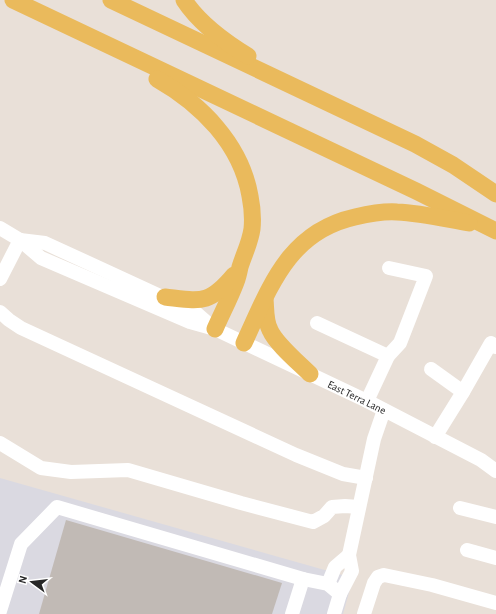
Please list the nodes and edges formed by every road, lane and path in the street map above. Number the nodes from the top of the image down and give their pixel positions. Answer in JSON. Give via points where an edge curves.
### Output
{"nodes":[{"id":1,"x":13,"y":0,"type":"edge"},
{"id":2,"x":111,"y":0,"type":"edge"},
{"id":3,"x":184,"y":0,"type":"edge"},
{"id":4,"x":76,"y":30,"type":"junction"},
{"id":5,"x":318,"y":98,"type":"junction"},
{"id":6,"x":496,"y":194,"type":"edge"},
{"id":7,"x":0,"y":228,"type":"edge"},
{"id":8,"x":491,"y":228,"type":"edge"},
{"id":9,"x":20,"y":240,"type":"junction"},
{"id":10,"x":240,"y":267,"type":"junction"},
{"id":11,"x":389,"y":268,"type":"dead end"},
{"id":12,"x":0,"y":279,"type":"edge"},
{"id":13,"x":165,"y":297,"type":"junction"},
{"id":14,"x":265,"y":297,"type":"junction"},
{"id":15,"x":0,"y":312,"type":"edge"},
{"id":16,"x":317,"y":324,"type":"dead end"},
{"id":17,"x":215,"y":329,"type":"junction"},
{"id":18,"x":244,"y":343,"type":"junction"},
{"id":19,"x":496,"y":347,"type":"edge"},
{"id":20,"x":388,"y":356,"type":"junction"},
{"id":21,"x":431,"y":369,"type":"dead end"},
{"id":22,"x":310,"y":374,"type":"junction"},
{"id":23,"x":463,"y":392,"type":"junction"},
{"id":24,"x":366,"y":401,"type":"junction"},
{"id":25,"x":384,"y":410,"type":"junction"},
{"id":26,"x":435,"y":436,"type":"junction"},
{"id":27,"x":0,"y":443,"type":"edge"},
{"id":28,"x":496,"y":471,"type":"edge"},
{"id":29,"x":366,"y":478,"type":"junction"},
{"id":30,"x":359,"y":508,"type":"junction"},
{"id":31,"x":460,"y":508,"type":"dead end"},
{"id":32,"x":496,"y":517,"type":"edge"},
{"id":33,"x":467,"y":550,"type":"dead end"},
{"id":34,"x":349,"y":556,"type":"junction"},
{"id":35,"x":496,"y":558,"type":"edge"},
{"id":36,"x":303,"y":579,"type":"junction"},
{"id":37,"x":328,"y":584,"type":"junction"},
{"id":38,"x":340,"y":594,"type":"junction"},
{"id":39,"x":496,"y":603,"type":"edge"},
{"id":40,"x":0,"y":611,"type":"edge"},
{"id":41,"x":292,"y":614,"type":"edge"},
{"id":42,"x":334,"y":614,"type":"edge"},
{"id":43,"x":364,"y":614,"type":"edge"}],
"edges":[{"from":1,"to":4,"type":"main road"},
{"from":2,"to":5,"type":"main road"},
{"from":3,"to":5,"type":"main road","via":[[205,24],[237,50]]},
{"from":4,"to":8,"type":"main road"},
{"from":4,"to":10,"type":"main road","via":[[174,89],[208,118],[223,135],[243,169],[252,206],[252,228]]},
{"from":5,"to":6,"type":"main road","via":[[415,144],[453,165]]},
{"from":7,"to":9,"type":"street","name":"East Terra Lane"},
{"from":8,"to":14,"type":"main road","via":[[396,212],[368,214],[338,221],[319,230],[300,244],[281,268]]},
{"from":9,"to":12,"type":"street"},
{"from":9,"to":13,"type":"street","name":"East Terra Lane","via":[[45,243]]},
{"from":9,"to":17,"type":"street","name":"East Terra Lane","via":[[41,258],[190,322]]},
{"from":10,"to":13,"type":"main road","via":[[213,296],[202,300]]},
{"from":10,"to":17,"type":"main road","via":[[237,281]]},
{"from":11,"to":20,"type":"street","via":[[426,276],[400,343]]},
{"from":13,"to":17,"type":"street","name":"East Terra Lane","via":[[194,312]]},
{"from":14,"to":18,"type":"main road"},
{"from":14,"to":22,"type":"main road","via":[[270,331]]},
{"from":15,"to":29,"type":"street","via":[[21,328],[296,455],[343,474]]},
{"from":16,"to":20,"type":"street"},
{"from":17,"to":18,"type":"street","name":"East Terra Lane"},
{"from":18,"to":22,"type":"street","name":"East Terra Lane"},
{"from":19,"to":23,"type":"street","via":[[491,343]]},
{"from":20,"to":24,"type":"street"},
{"from":21,"to":23,"type":"street"},
{"from":22,"to":24,"type":"street","name":"East Terra Lane"},
{"from":23,"to":26,"type":"street"},
{"from":24,"to":25,"type":"street","name":"East Terra Lane"},
{"from":25,"to":26,"type":"street","name":"East Terra Lane"},
{"from":25,"to":29,"type":"street","via":[[374,439]]},
{"from":26,"to":28,"type":"street","name":"East Terra Lane","via":[[481,460]]},
{"from":27,"to":30,"type":"street","via":[[41,468],[71,472],[128,470],[313,522],[324,516],[332,507]]},
{"from":29,"to":30,"type":"street"},
{"from":30,"to":34,"type":"street"},
{"from":31,"to":32,"type":"street"},
{"from":33,"to":35,"type":"street"},
{"from":34,"to":37,"type":"street","via":[[335,567]]},
{"from":34,"to":38,"type":"street","via":[[352,571]]},
{"from":36,"to":37,"type":"street"},
{"from":36,"to":40,"type":"street","via":[[57,507],[21,544]]},
{"from":36,"to":41,"type":"street"},
{"from":37,"to":38,"type":"street"},
{"from":38,"to":42,"type":"street"},
{"from":39,"to":43,"type":"street","via":[[432,585],[384,576],[378,577],[374,583]]}]}
